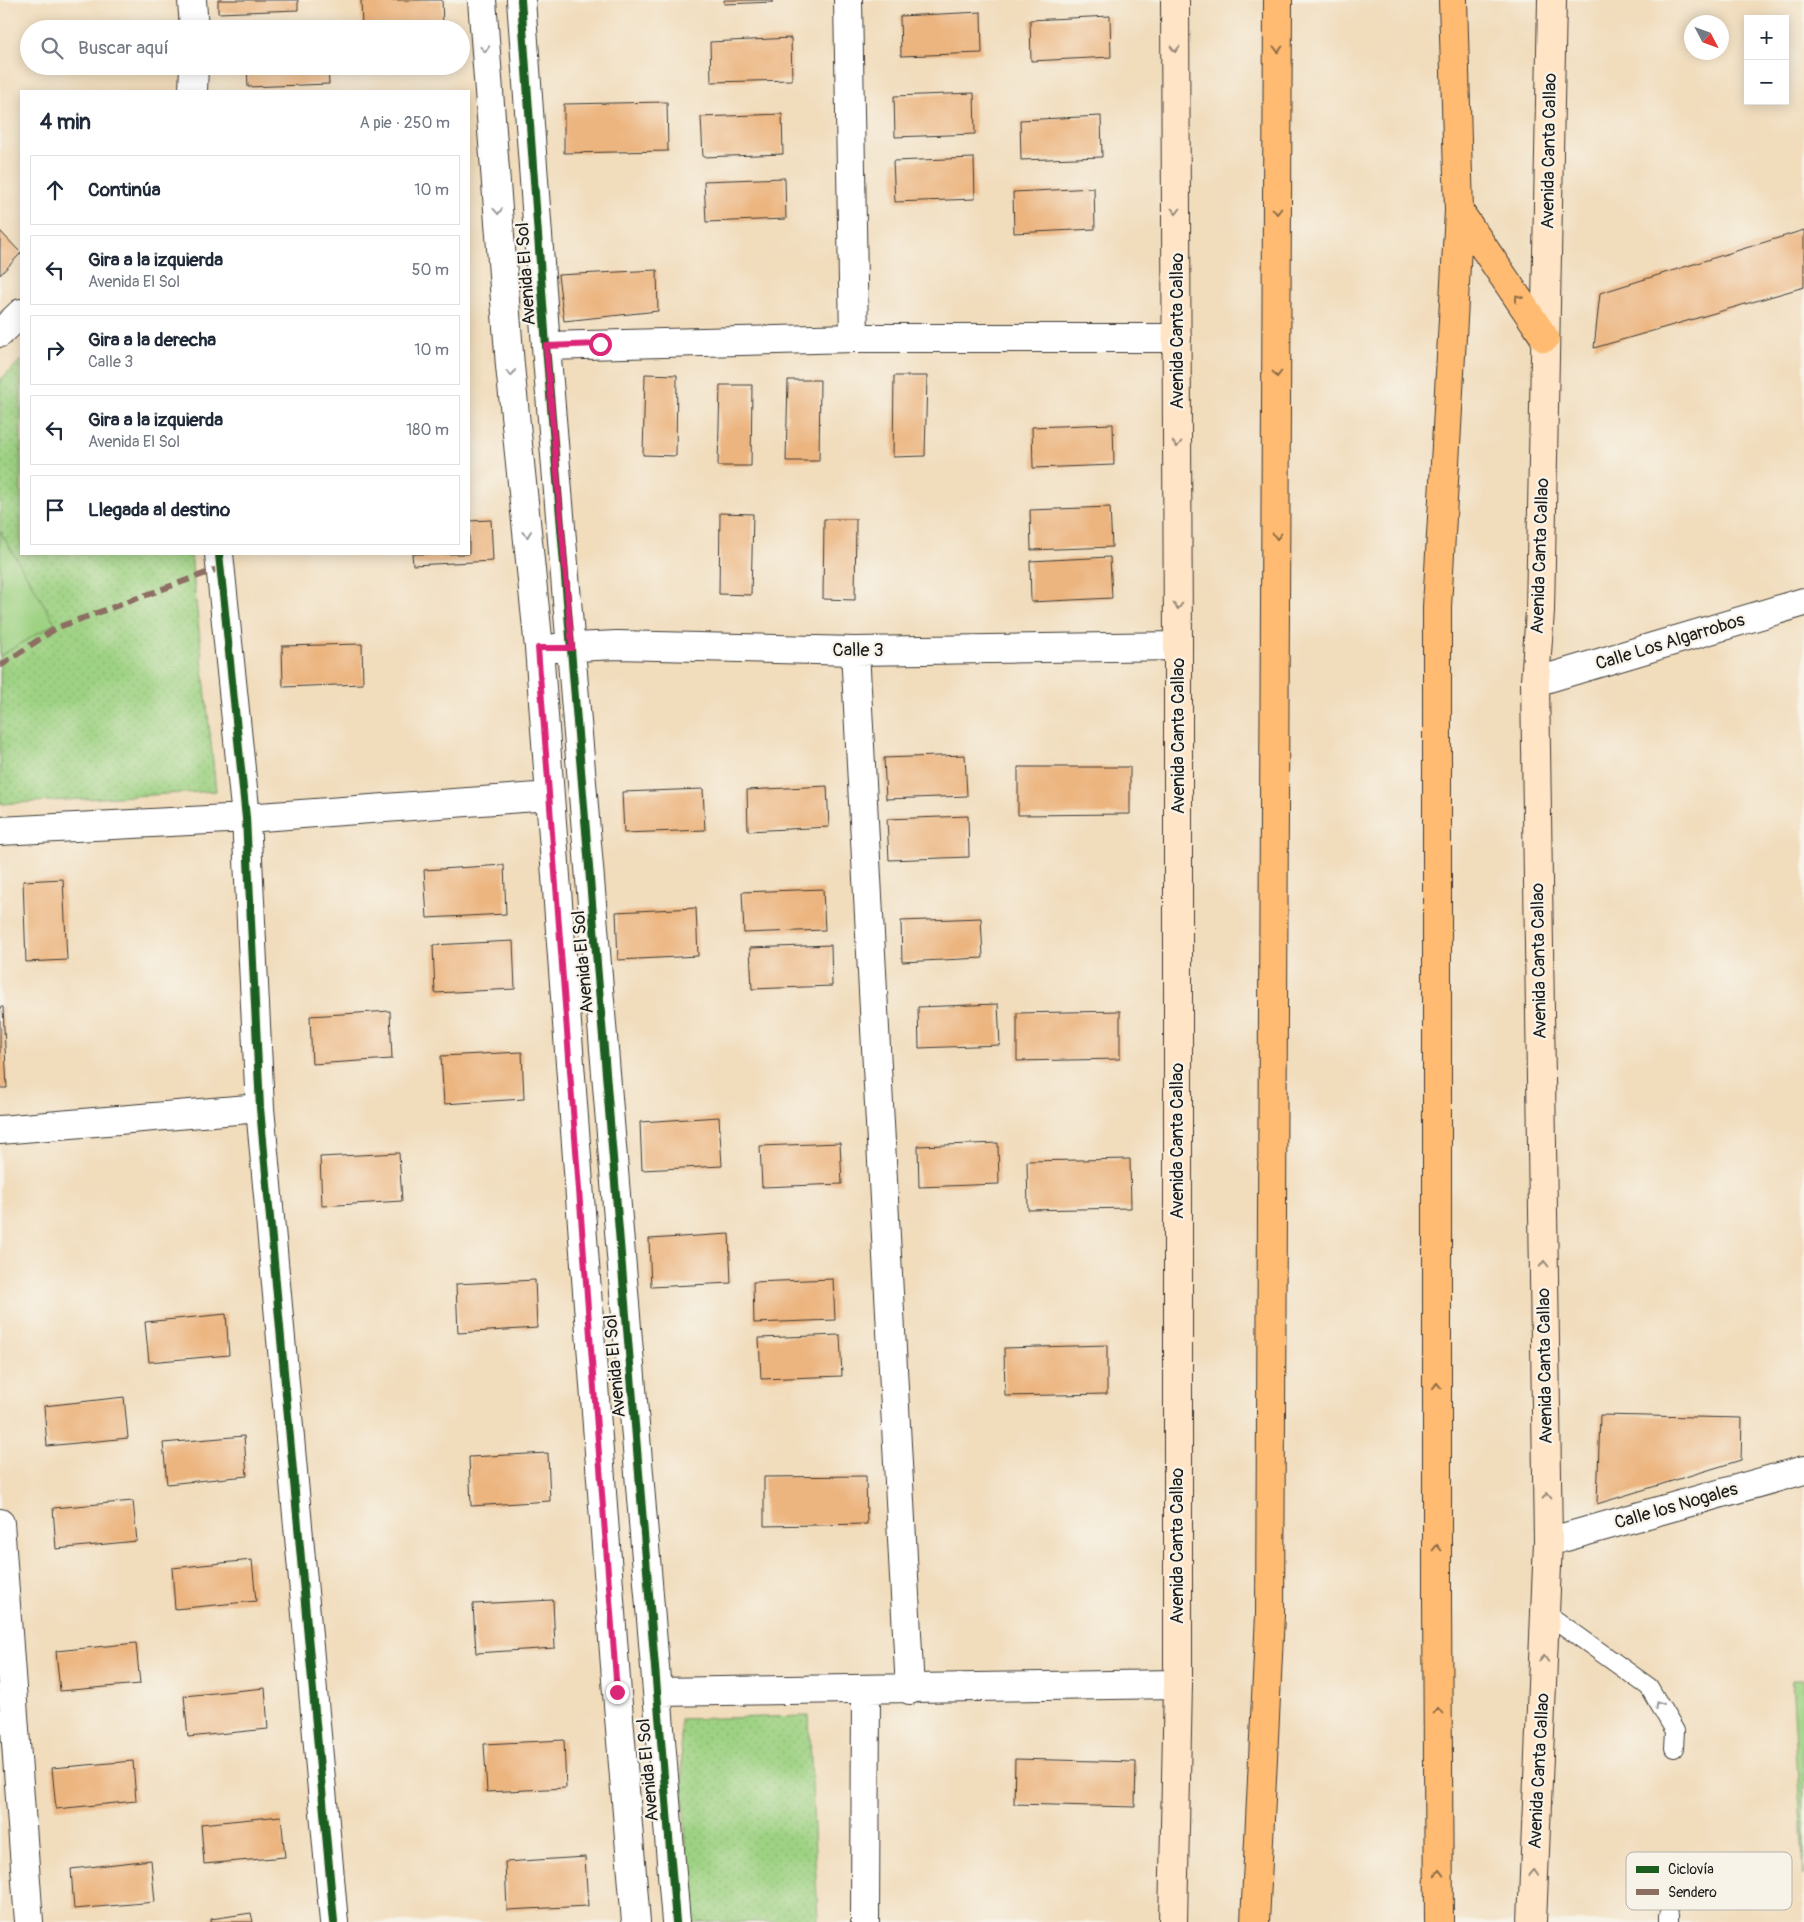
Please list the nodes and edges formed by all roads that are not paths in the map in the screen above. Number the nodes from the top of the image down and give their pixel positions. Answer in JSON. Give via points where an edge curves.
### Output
{"nodes":[{"id":1,"x":192,"y":0,"type":"edge"},
{"id":2,"x":482,"y":0,"type":"edge"},
{"id":3,"x":521,"y":0,"type":"edge"},
{"id":4,"x":848,"y":0,"type":"edge"},
{"id":5,"x":1175,"y":0,"type":"edge"},
{"id":6,"x":1278,"y":0,"type":"edge"},
{"id":7,"x":1453,"y":0,"type":"edge"},
{"id":8,"x":1552,"y":0,"type":"edge"},
{"id":9,"x":193,"y":20,"type":"edge"},
{"id":10,"x":194,"y":75,"type":"edge"},
{"id":11,"x":193,"y":90,"type":"edge"},
{"id":12,"x":1460,"y":211,"type":"junction"},
{"id":13,"x":20,"y":314,"type":"edge"},
{"id":14,"x":0,"y":333,"type":"edge"},
{"id":15,"x":854,"y":338,"type":"junction"},
{"id":16,"x":1177,"y":338,"type":"junction"},
{"id":17,"x":1545,"y":338,"type":"junction"},
{"id":18,"x":546,"y":346,"type":"junction"},
{"id":19,"x":219,"y":555,"type":"edge"},
{"id":20,"x":1804,"y":602,"type":"edge"},
{"id":21,"x":1178,"y":646,"type":"junction"},
{"id":22,"x":538,"y":648,"type":"junction"},
{"id":23,"x":572,"y":648,"type":"junction"},
{"id":24,"x":855,"y":651,"type":"junction"},
{"id":25,"x":1535,"y":682,"type":"junction"},
{"id":26,"x":550,"y":796,"type":"junction"},
{"id":27,"x":246,"y":818,"type":"junction"},
{"id":28,"x":0,"y":831,"type":"edge"},
{"id":29,"x":260,"y":1108,"type":"junction"},
{"id":30,"x":0,"y":1130,"type":"edge"},
{"id":31,"x":1804,"y":1470,"type":"edge"},
{"id":32,"x":0,"y":1523,"type":"edge"},
{"id":33,"x":1548,"y":1542,"type":"junction"},
{"id":34,"x":1546,"y":1613,"type":"junction"},
{"id":35,"x":1178,"y":1684,"type":"junction"},
{"id":36,"x":866,"y":1690,"type":"junction"},
{"id":37,"x":910,"y":1690,"type":"junction"},
{"id":38,"x":657,"y":1692,"type":"junction"},
{"id":39,"x":1674,"y":1748,"type":"dead end"},
{"id":40,"x":29,"y":1922,"type":"edge"},
{"id":41,"x":334,"y":1922,"type":"edge"},
{"id":42,"x":636,"y":1922,"type":"edge"},
{"id":43,"x":676,"y":1922,"type":"edge"},
{"id":44,"x":865,"y":1922,"type":"edge"},
{"id":45,"x":1173,"y":1922,"type":"edge"},
{"id":46,"x":1255,"y":1922,"type":"edge"},
{"id":47,"x":1439,"y":1922,"type":"edge"},
{"id":48,"x":1532,"y":1922,"type":"edge"}],
"edges":[{"from":1,"to":9,"type":"street"},
{"from":2,"to":22,"type":"street","name":"Avenida El Sol","one_way":true,"via":[[510,366]]},
{"from":3,"to":18,"type":"street","name":"Avenida El Sol"},
{"from":4,"to":15,"type":"street"},
{"from":5,"to":16,"type":"main road","name":"Avenida Canta Callao","one_way":true},
{"from":6,"to":46,"type":"highway","one_way":true,"via":[[1270,1615]]},
{"from":7,"to":12,"type":"highway"},
{"from":8,"to":17,"type":"main road","name":"Avenida Canta Callao"},
{"from":10,"to":11,"type":"street"},
{"from":17,"to":12,"type":"highway","one_way":true},
{"from":47,"to":12,"type":"highway","one_way":true,"via":[[1438,607]]},
{"from":13,"to":14,"type":"street"},
{"from":15,"to":16,"type":"street"},
{"from":15,"to":18,"type":"street"},
{"from":16,"to":21,"type":"main road","name":"Avenida Canta Callao","one_way":true},
{"from":17,"to":25,"type":"main road","name":"Avenida Canta Callao","via":[[1540,611]]},
{"from":18,"to":23,"type":"street","name":"Avenida El Sol"},
{"from":19,"to":27,"type":"street"},
{"from":20,"to":25,"type":"street","name":"Calle Los Algarrobos"},
{"from":21,"to":24,"type":"street","name":"Calle 3"},
{"from":21,"to":35,"type":"main road","name":"Avenida Canta Callao"},
{"from":22,"to":23,"type":"street","name":"Calle 3"},
{"from":22,"to":26,"type":"street","name":"Avenida El Sol"},
{"from":23,"to":24,"type":"street","name":"Calle 3","via":[[616,645]]},
{"from":23,"to":38,"type":"street","name":"Avenida El Sol"},
{"from":24,"to":37,"type":"street"},
{"from":33,"to":25,"type":"main road","name":"Avenida Canta Callao","one_way":true},
{"from":26,"to":27,"type":"street"},
{"from":26,"to":42,"type":"street","name":"Avenida El Sol"},
{"from":27,"to":28,"type":"street"},
{"from":27,"to":29,"type":"street"},
{"from":29,"to":30,"type":"street"},
{"from":29,"to":41,"type":"street"},
{"from":31,"to":33,"type":"street","name":"Calle los Nogales"},
{"from":32,"to":40,"type":"street"},
{"from":33,"to":34,"type":"main road","name":"Avenida Canta Callao"},
{"from":39,"to":34,"type":"lane","one_way":true,"via":[[1675,1731],[1649,1686]]},
{"from":48,"to":34,"type":"main road","name":"Avenida Canta Callao","one_way":true},
{"from":35,"to":37,"type":"street"},
{"from":35,"to":45,"type":"main road","name":"Avenida Canta Callao"},
{"from":36,"to":37,"type":"street"},
{"from":36,"to":38,"type":"street"},
{"from":36,"to":44,"type":"street"},
{"from":38,"to":43,"type":"street","name":"Avenida El Sol"}]}
